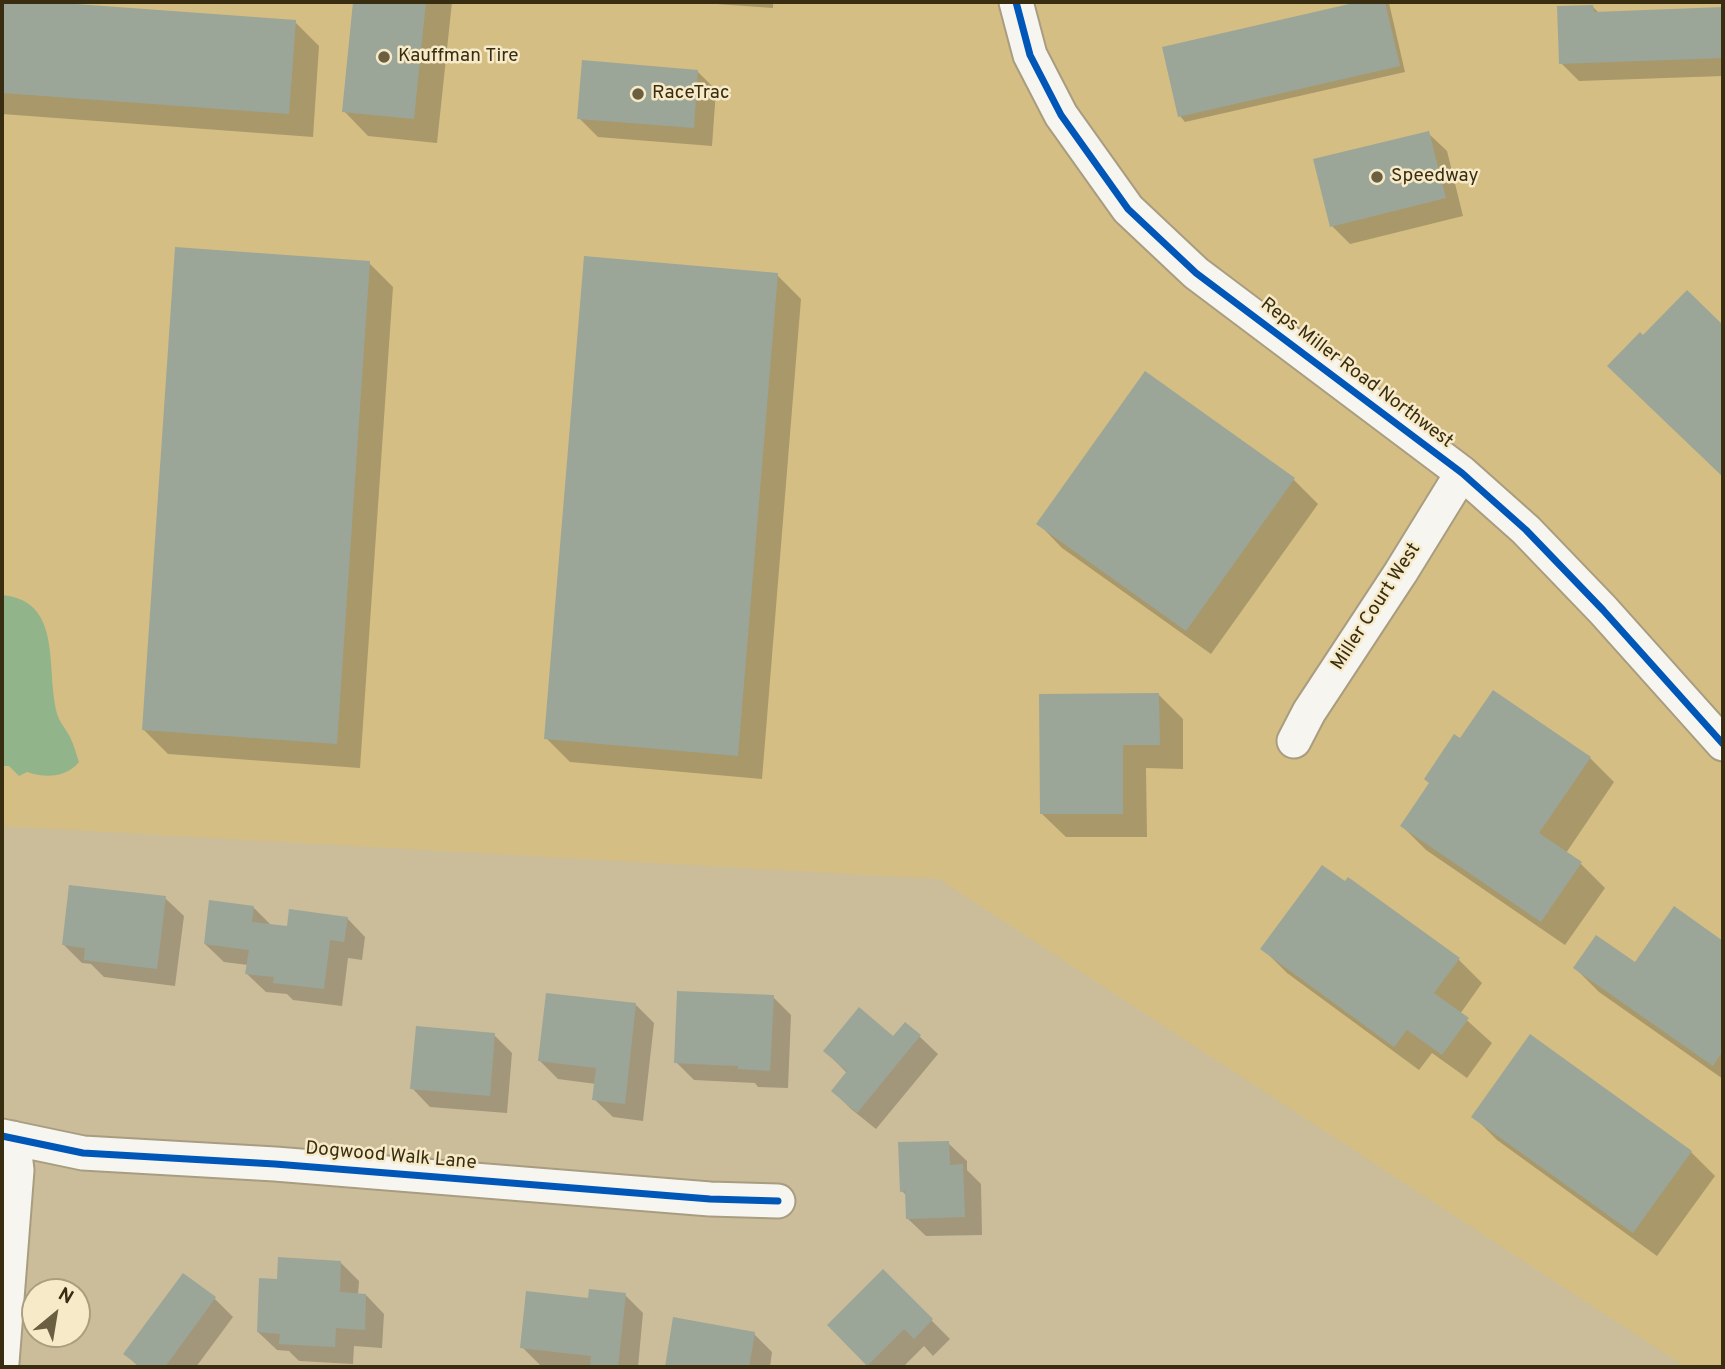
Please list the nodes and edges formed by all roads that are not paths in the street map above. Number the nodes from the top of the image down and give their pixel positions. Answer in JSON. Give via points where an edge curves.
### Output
{"nodes":[{"id":1,"x":1016,"y":2,"type":"edge"},
{"id":2,"x":1462,"y":473,"type":"junction"},
{"id":3,"x":1294,"y":741,"type":"dead end"},
{"id":4,"x":1723,"y":744,"type":"edge"},
{"id":5,"x":8,"y":1137,"type":"edge"},
{"id":6,"x":778,"y":1201,"type":"dead end"},
{"id":7,"x":2,"y":1363,"type":"edge"}],
"edges":[{"from":1,"to":2,"type":"street","name":"Reps Miller Road Northwest","via":[[1030,55],[1061,115],[1128,209],[1196,273]]},
{"from":2,"to":3,"type":"street","name":"Miller Court West"},
{"from":2,"to":4,"type":"street","name":"Reps Miller Road Northwest","via":[[1526,530]]},
{"from":5,"to":6,"type":"street","name":"Dogwood Walk Lane","via":[[83,1153]]},
{"from":5,"to":7,"type":"street","via":[[17,1170]]}]}
